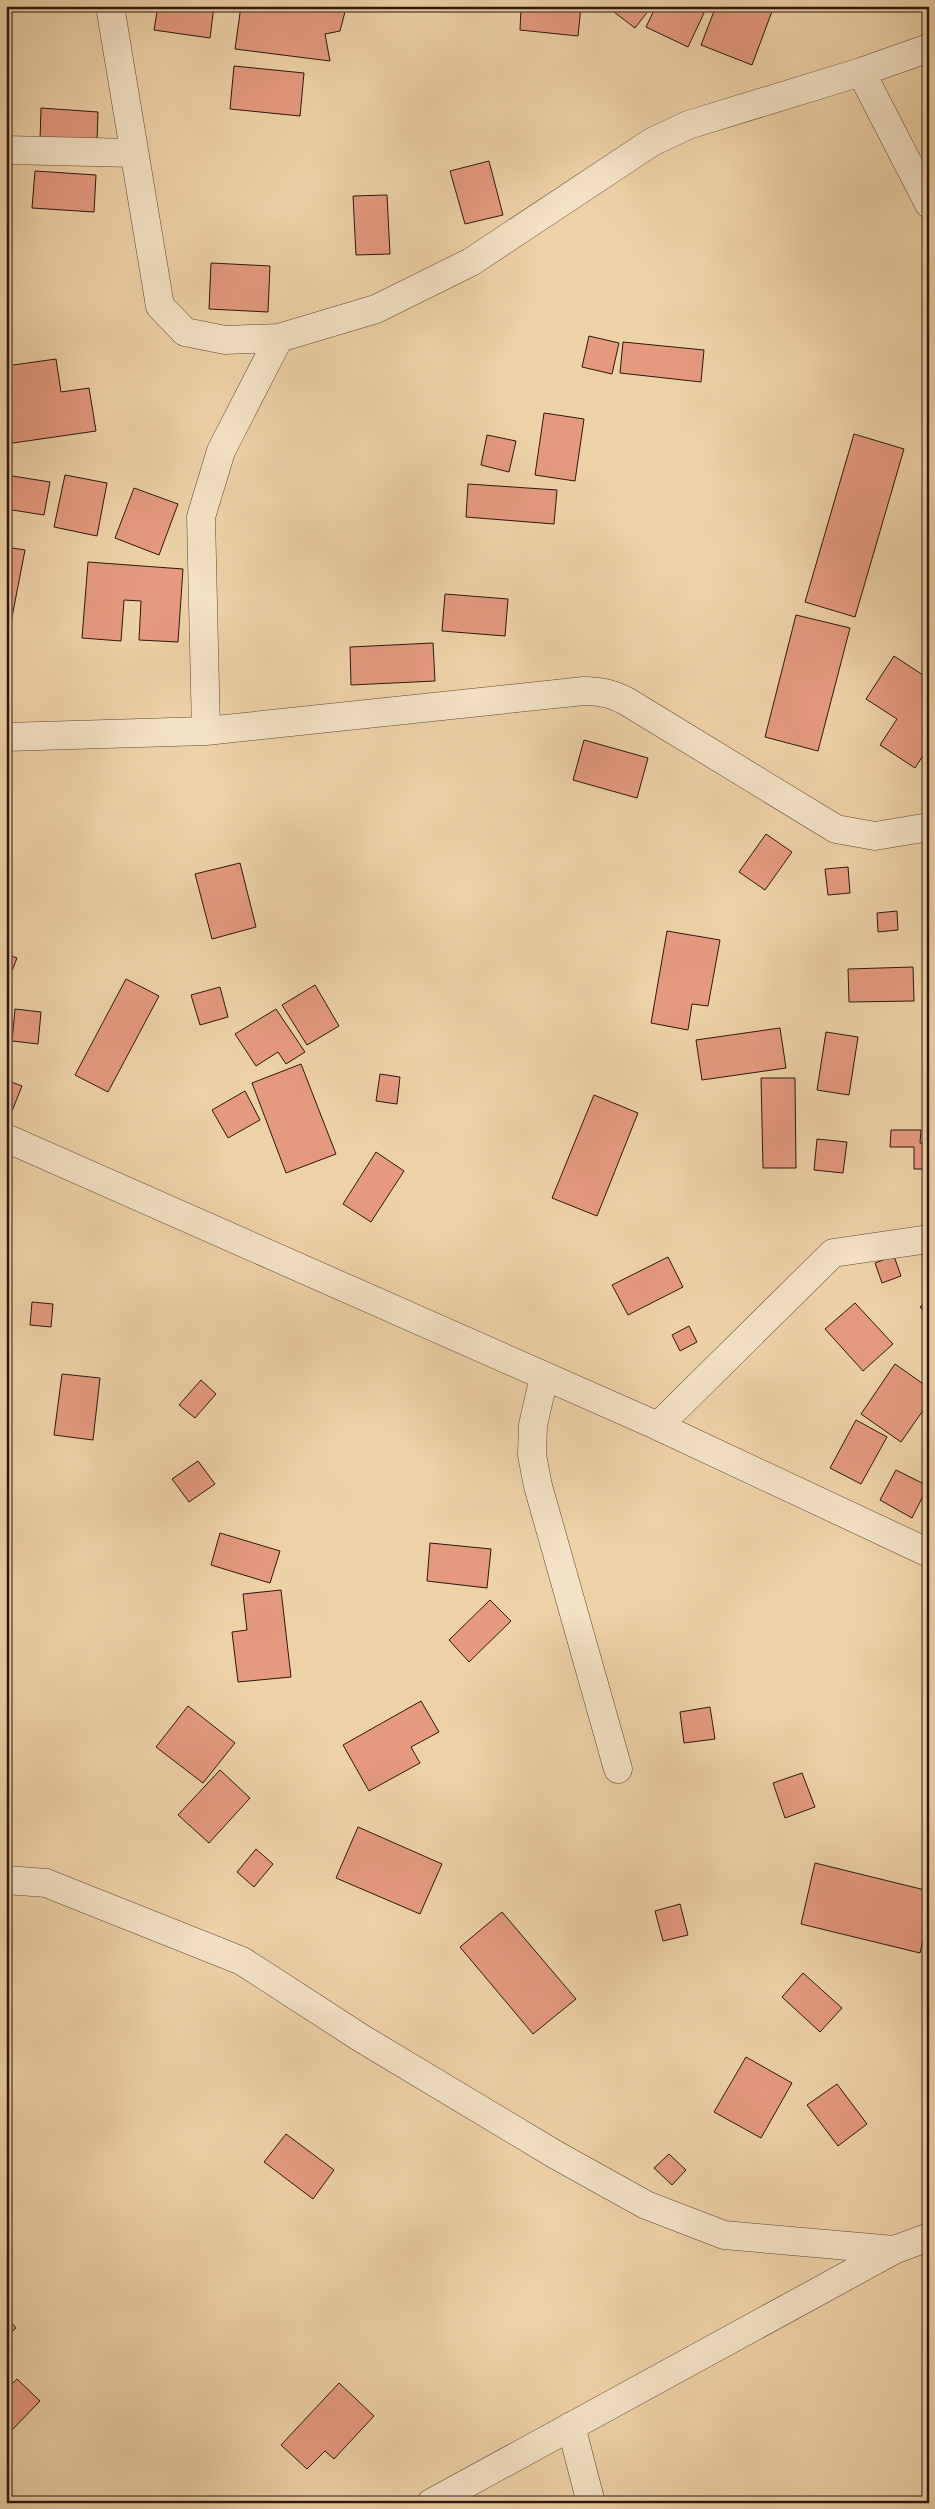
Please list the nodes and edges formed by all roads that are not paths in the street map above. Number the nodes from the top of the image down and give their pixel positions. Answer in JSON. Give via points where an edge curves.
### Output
{"nodes":[{"id":1,"x":110,"y":6,"type":"edge"},
{"id":2,"x":929,"y":48,"type":"edge"},
{"id":3,"x":861,"y":72,"type":"junction"},
{"id":4,"x":6,"y":150,"type":"edge"},
{"id":5,"x":134,"y":153,"type":"junction"},
{"id":6,"x":929,"y":204,"type":"edge"},
{"id":7,"x":279,"y":338,"type":"junction"},
{"id":8,"x":206,"y":731,"type":"junction"},
{"id":9,"x":6,"y":737,"type":"edge"},
{"id":10,"x":929,"y":827,"type":"edge"},
{"id":11,"x":6,"y":1138,"type":"edge"},
{"id":12,"x":929,"y":1239,"type":"edge"},
{"id":13,"x":544,"y":1377,"type":"junction"},
{"id":14,"x":658,"y":1426,"type":"junction"},
{"id":15,"x":929,"y":1553,"type":"edge"},
{"id":16,"x":618,"y":1768,"type":"dead end"},
{"id":17,"x":6,"y":1880,"type":"edge"},
{"id":18,"x":929,"y":2237,"type":"edge"},
{"id":19,"x":894,"y":2250,"type":"junction"},
{"id":20,"x":571,"y":2426,"type":"junction"},
{"id":21,"x":430,"y":2503,"type":"edge"},
{"id":22,"x":591,"y":2503,"type":"edge"}],
"edges":[{"from":1,"to":5,"type":"street"},
{"from":2,"to":3,"type":"street"},
{"from":3,"to":6,"type":"street"},
{"from":3,"to":7,"type":"street","via":[[688,125],[652,142],[471,262],[376,309]]},
{"from":4,"to":5,"type":"street"},
{"from":5,"to":7,"type":"street","via":[[160,306],[185,332],[225,340]]},
{"from":7,"to":8,"type":"street","via":[[221,451],[201,517]]},
{"from":8,"to":9,"type":"street"},
{"from":8,"to":10,"type":"street","via":[[598,691],[626,702],[836,828],[875,836]]},
{"from":11,"to":13,"type":"street"},
{"from":12,"to":14,"type":"street","via":[[833,1253]]},
{"from":13,"to":14,"type":"street"},
{"from":13,"to":16,"type":"street","via":[[533,1426],[532,1455]]},
{"from":14,"to":15,"type":"street"},
{"from":17,"to":19,"type":"street","via":[[46,1883],[242,1961],[361,2038],[547,2150],[646,2205],[724,2235]]},
{"from":18,"to":19,"type":"street"},
{"from":19,"to":20,"type":"street"},
{"from":20,"to":21,"type":"street"},
{"from":20,"to":22,"type":"street"}]}
